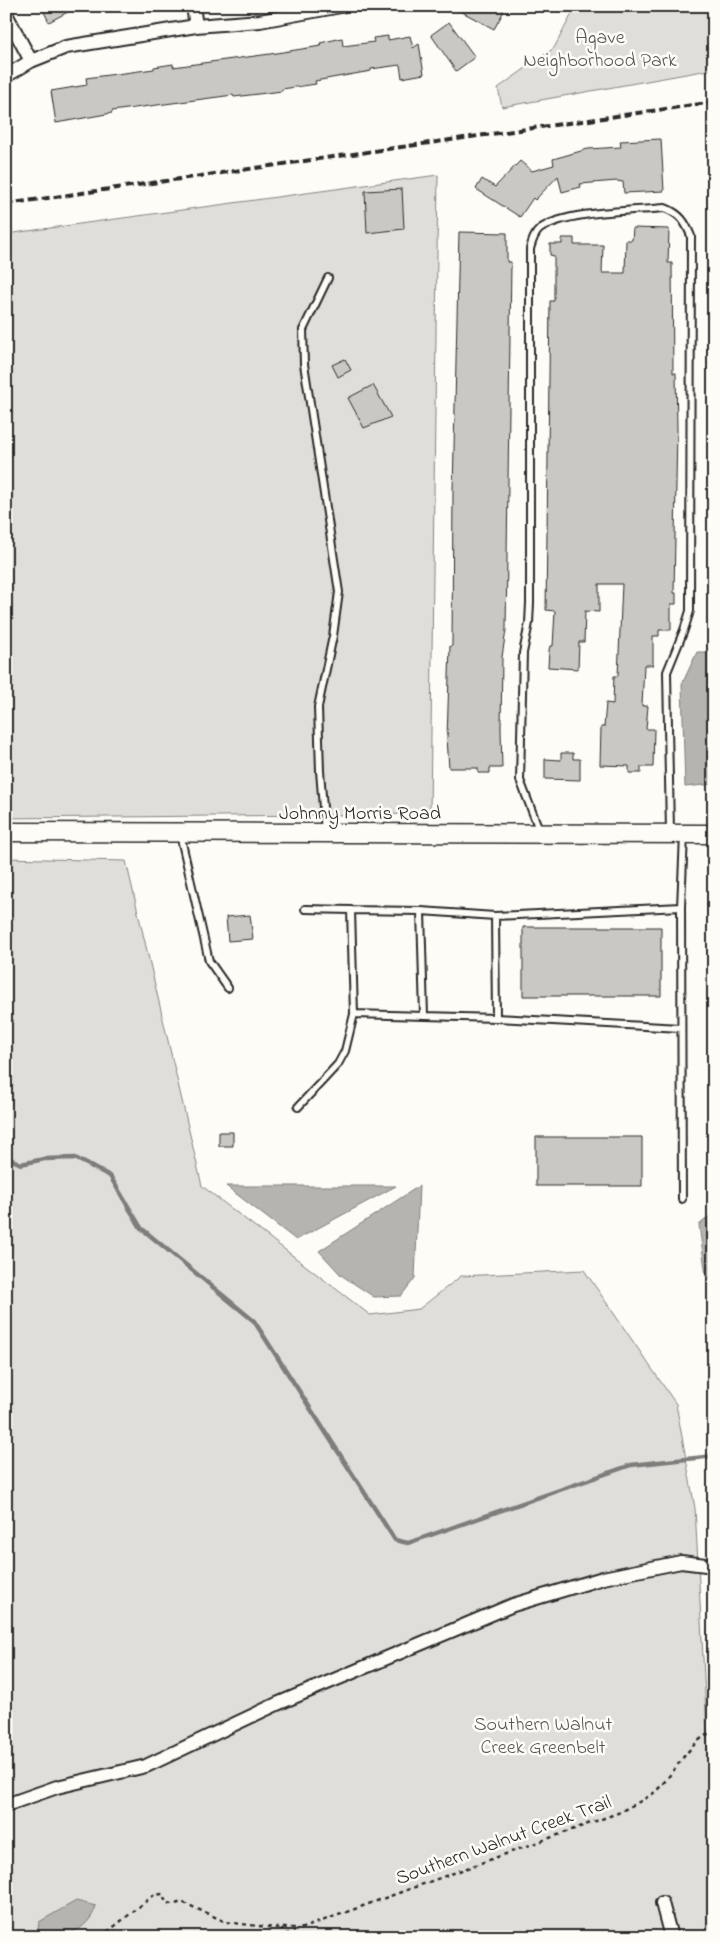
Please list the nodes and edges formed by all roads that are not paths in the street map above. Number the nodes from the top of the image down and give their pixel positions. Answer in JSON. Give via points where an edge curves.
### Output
{"nodes":[{"id":1,"x":193,"y":6,"type":"edge"},
{"id":2,"x":341,"y":6,"type":"edge"},
{"id":3,"x":6,"y":14,"type":"edge"},
{"id":4,"x":196,"y":26,"type":"junction"},
{"id":5,"x":31,"y":61,"type":"junction"},
{"id":6,"x":6,"y":76,"type":"edge"},
{"id":7,"x":328,"y":278,"type":"dead end"},
{"id":8,"x":6,"y":832,"type":"edge"},
{"id":9,"x":179,"y":833,"type":"junction"},
{"id":10,"x":325,"y":833,"type":"junction"},
{"id":11,"x":541,"y":834,"type":"junction"},
{"id":12,"x":677,"y":834,"type":"junction"},
{"id":13,"x":714,"y":834,"type":"edge"},
{"id":14,"x":681,"y":907,"type":"junction"},
{"id":15,"x":306,"y":909,"type":"dead end"},
{"id":16,"x":351,"y":910,"type":"junction"},
{"id":17,"x":421,"y":911,"type":"junction"},
{"id":18,"x":495,"y":916,"type":"junction"},
{"id":19,"x":228,"y":988,"type":"dead end"},
{"id":20,"x":354,"y":1014,"type":"junction"},
{"id":21,"x":424,"y":1016,"type":"junction"},
{"id":22,"x":496,"y":1018,"type":"junction"},
{"id":23,"x":681,"y":1028,"type":"junction"},
{"id":24,"x":298,"y":1107,"type":"dead end"},
{"id":25,"x":682,"y":1199,"type":"dead end"},
{"id":26,"x":714,"y":1566,"type":"edge"},
{"id":27,"x":6,"y":1804,"type":"edge"},
{"id":28,"x":662,"y":1903,"type":"dead end"},
{"id":29,"x":671,"y":1937,"type":"edge"}],
"edges":[{"from":1,"to":4,"type":"street"},
{"from":2,"to":4,"type":"street","via":[[260,21]]},
{"from":3,"to":5,"type":"street"},
{"from":4,"to":5,"type":"street","via":[[66,47]]},
{"from":5,"to":6,"type":"street"},
{"from":7,"to":10,"type":"lane","via":[[303,330],[304,364],[339,592],[318,706]]},
{"from":8,"to":9,"type":"street","name":"Johnny Morris Road"},
{"from":9,"to":10,"type":"street","name":"Johnny Morris Road"},
{"from":9,"to":19,"type":"lane","via":[[209,961]]},
{"from":10,"to":11,"type":"street","name":"Johnny Morris Road"},
{"from":11,"to":12,"type":"street","name":"Johnny Morris Road"},
{"from":11,"to":12,"type":"lane","via":[[520,780],[523,653],[529,624],[530,249],[533,237],[560,218],[665,208],[677,213],[691,236],[690,611],[667,672]]},
{"from":12,"to":13,"type":"street","name":"Johnny Morris Road"},
{"from":12,"to":14,"type":"lane"},
{"from":14,"to":18,"type":"lane"},
{"from":14,"to":23,"type":"lane"},
{"from":15,"to":16,"type":"lane"},
{"from":16,"to":17,"type":"lane"},
{"from":16,"to":20,"type":"lane"},
{"from":17,"to":18,"type":"lane"},
{"from":17,"to":21,"type":"lane"},
{"from":18,"to":22,"type":"lane"},
{"from":20,"to":21,"type":"lane"},
{"from":20,"to":24,"type":"lane","via":[[345,1051],[338,1064]]},
{"from":21,"to":22,"type":"lane"},
{"from":22,"to":23,"type":"lane"},
{"from":23,"to":25,"type":"lane"},
{"from":26,"to":27,"type":"street","via":[[681,1562],[603,1578],[513,1605],[276,1704],[146,1766],[57,1787]]},
{"from":28,"to":29,"type":"street"}]}
